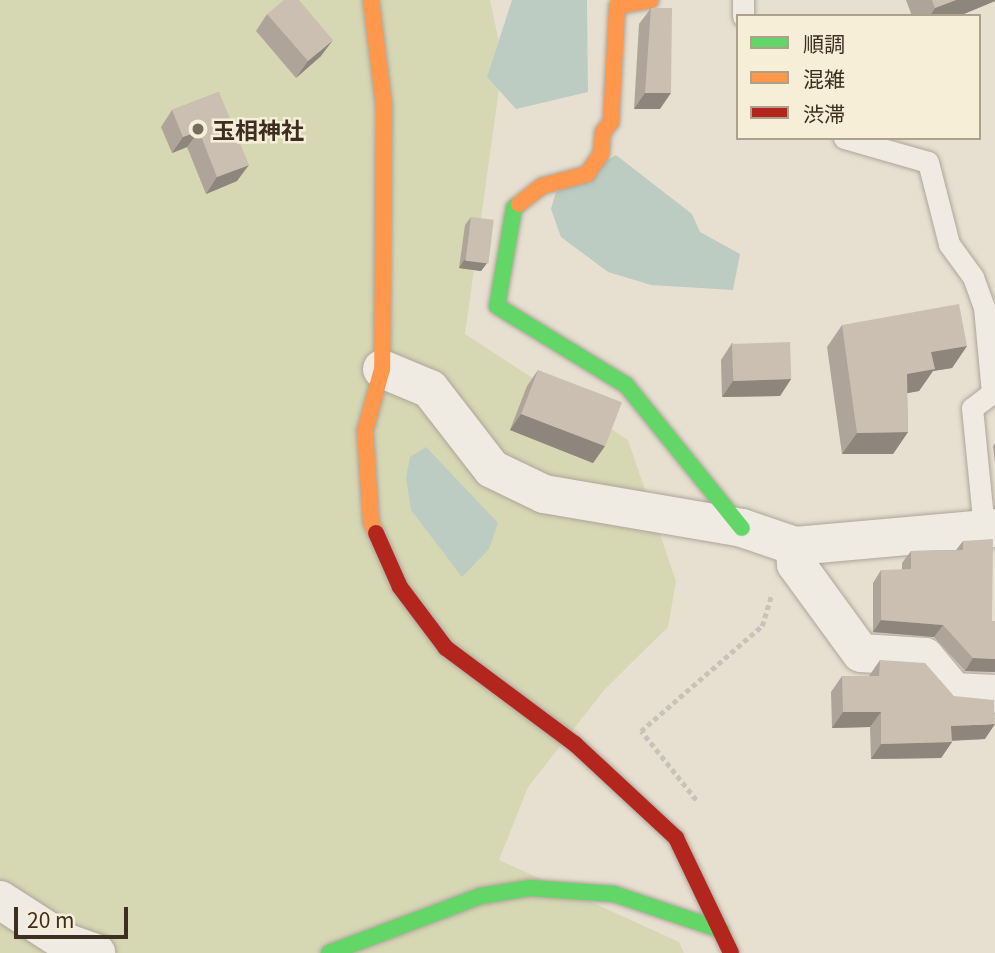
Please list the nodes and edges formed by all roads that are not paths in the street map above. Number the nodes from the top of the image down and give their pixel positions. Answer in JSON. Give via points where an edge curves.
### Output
{"nodes":[{"id":1,"x":371,"y":0,"type":"edge"},
{"id":2,"x":650,"y":0,"type":"edge"},
{"id":3,"x":851,"y":140,"type":"edge"},
{"id":4,"x":382,"y":369,"type":"junction"},
{"id":5,"x":742,"y":528,"type":"junction"},
{"id":6,"x":990,"y":528,"type":"edge"},
{"id":7,"x":795,"y":555,"type":"junction"},
{"id":8,"x":995,"y":694,"type":"edge"},
{"id":9,"x":0,"y":900,"type":"edge"},
{"id":10,"x":721,"y":930,"type":"junction"},
{"id":11,"x":96,"y":953,"type":"edge"},
{"id":12,"x":329,"y":953,"type":"edge"},
{"id":13,"x":731,"y":953,"type":"edge"}],
"edges":[{"from":1,"to":4,"type":"street","via":[[384,106]]},
{"from":2,"to":5,"type":"street","via":[[617,6],[611,122],[603,132],[601,154],[587,174],[542,186],[514,208],[497,306],[626,385]]},
{"from":3,"to":6,"type":"lane","via":[[928,162],[949,244],[973,277],[984,307],[992,393],[972,408]]},
{"from":4,"to":5,"type":"street","via":[[430,389],[492,469],[544,494]]},
{"from":4,"to":10,"type":"street","via":[[365,431],[372,522],[400,587],[446,648],[575,744],[676,838]]},
{"from":5,"to":7,"type":"street"},
{"from":6,"to":7,"type":"street"},
{"from":7,"to":8,"type":"street","via":[[861,653],[925,657],[954,692]]},
{"from":9,"to":11,"type":"street","via":[[67,943]]},
{"from":10,"to":12,"type":"street","via":[[614,894],[530,888],[481,896]]},
{"from":10,"to":13,"type":"street"}]}
